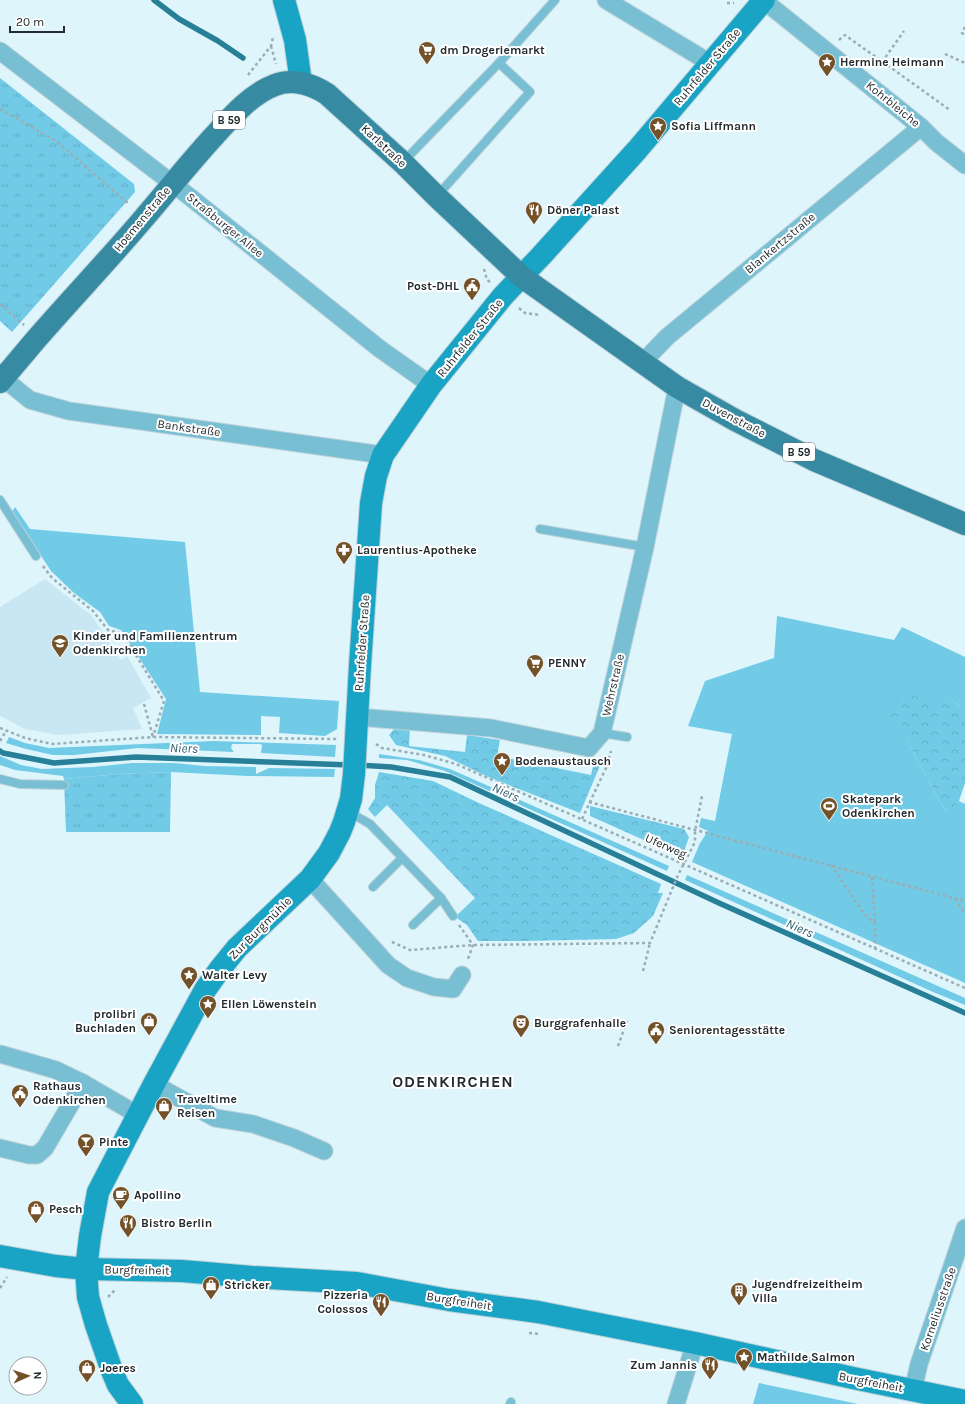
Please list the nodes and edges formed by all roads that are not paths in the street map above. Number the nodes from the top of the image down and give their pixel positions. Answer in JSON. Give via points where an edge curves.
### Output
{"nodes":[{"id":1,"x":284,"y":0,"type":"edge"},
{"id":2,"x":556,"y":0,"type":"edge"},
{"id":3,"x":606,"y":0,"type":"edge"},
{"id":4,"x":763,"y":0,"type":"edge"},
{"id":5,"x":0,"y":51,"type":"edge"},
{"id":6,"x":499,"y":63,"type":"junction"},
{"id":7,"x":710,"y":63,"type":"junction"},
{"id":8,"x":301,"y":83,"type":"junction"},
{"id":9,"x":921,"y":127,"type":"junction"},
{"id":10,"x":402,"y":162,"type":"junction"},
{"id":11,"x":965,"y":165,"type":"edge"},
{"id":12,"x":172,"y":183,"type":"junction"},
{"id":13,"x":436,"y":196,"type":"junction"},
{"id":14,"x":522,"y":277,"type":"junction"},
{"id":15,"x":642,"y":363,"type":"junction"},
{"id":16,"x":2,"y":380,"type":"edge"},
{"id":17,"x":431,"y":385,"type":"junction"},
{"id":18,"x":677,"y":387,"type":"junction"},
{"id":19,"x":383,"y":455,"type":"junction"},
{"id":20,"x":0,"y":500,"type":"edge"},
{"id":21,"x":965,"y":524,"type":"edge"},
{"id":22,"x":540,"y":528,"type":"dead end"},
{"id":23,"x":645,"y":547,"type":"junction"},
{"id":24,"x":36,"y":556,"type":"road end"},
{"id":25,"x":358,"y":716,"type":"junction"},
{"id":26,"x":609,"y":734,"type":"junction"},
{"id":27,"x":627,"y":737,"type":"dead end"},
{"id":28,"x":355,"y":756,"type":"joint"},
{"id":29,"x":0,"y":779,"type":"edge"},
{"id":30,"x":64,"y":785,"type":"dead end"},
{"id":31,"x":348,"y":811,"type":"junction"},
{"id":32,"x":402,"y":858,"type":"junction"},
{"id":33,"x":310,"y":879,"type":"junction"},
{"id":34,"x":373,"y":887,"type":"dead end"},
{"id":35,"x":442,"y":898,"type":"junction"},
{"id":36,"x":453,"y":916,"type":"road end"},
{"id":37,"x":413,"y":926,"type":"dead end"},
{"id":38,"x":462,"y":974,"type":"road end"},
{"id":39,"x":0,"y":1054,"type":"edge"},
{"id":40,"x":83,"y":1083,"type":"junction"},
{"id":41,"x":154,"y":1084,"type":"junction"},
{"id":42,"x":138,"y":1115,"type":"junction"},
{"id":43,"x":0,"y":1148,"type":"edge"},
{"id":44,"x":324,"y":1151,"type":"dead end"},
{"id":45,"x":965,"y":1228,"type":"edge"},
{"id":46,"x":3,"y":1264,"type":"edge"},
{"id":47,"x":86,"y":1269,"type":"junction"},
{"id":48,"x":696,"y":1343,"type":"junction"},
{"id":49,"x":913,"y":1390,"type":"junction"},
{"id":50,"x":965,"y":1401,"type":"edge"},
{"id":51,"x":132,"y":1404,"type":"edge"},
{"id":52,"x":676,"y":1404,"type":"edge"}],
"edges":[{"from":1,"to":8,"type":"main road","via":[[295,40]]},
{"from":2,"to":6,"type":"lane"},
{"from":3,"to":7,"type":"street"},
{"from":4,"to":7,"type":"main road","name":"Ruhrfelder Straße"},
{"from":4,"to":9,"type":"street","name":"Kohrbleiche"},
{"from":5,"to":12,"type":"street","name":"Straßburger Allee"},
{"from":6,"to":10,"type":"lane"},
{"from":6,"to":13,"type":"lane","via":[[530,92]]},
{"from":7,"to":14,"type":"main road","name":"Ruhrfelder Straße","via":[[637,150]]},
{"from":8,"to":10,"type":"main road","name":"Karlstraße","number":"B 59","via":[[327,94]]},
{"from":8,"to":12,"type":"main road","name":"Hoemenstraße","number":"B 59","via":[[281,82],[251,99]]},
{"from":9,"to":11,"type":"street","name":"Kohrbleiche"},
{"from":9,"to":15,"type":"street","name":"Blankertzstraße","via":[[667,337]]},
{"from":10,"to":13,"type":"main road","name":"Karlstraße","number":"B 59"},
{"from":12,"to":16,"type":"main road","name":"Hoemenstraße","number":"B 59"},
{"from":12,"to":17,"type":"street","name":"Straßburger Allee","via":[[380,349]]},
{"from":13,"to":14,"type":"main road","name":"Karlstraße","number":"B 59"},
{"from":14,"to":15,"type":"main road","name":"Duvenstraße","number":"B 59"},
{"from":14,"to":17,"type":"main road","name":"Ruhrfelder Straße","via":[[503,296]]},
{"from":15,"to":18,"type":"main road","name":"Duvenstraße","number":"B 59"},
{"from":16,"to":19,"type":"street","name":"Bankstraße","via":[[30,400],[69,411]]},
{"from":17,"to":19,"type":"main road","name":"Ruhrfelder Straße"},
{"from":18,"to":21,"type":"main road","name":"Duvenstraße","number":"B 59","via":[[734,420],[814,460]]},
{"from":18,"to":23,"type":"street","name":"Wehrstraße"},
{"from":19,"to":25,"type":"main road","name":"Ruhrfelder Straße","via":[[371,503]]},
{"from":20,"to":24,"type":"lane"},
{"from":22,"to":23,"type":"lane"},
{"from":23,"to":26,"type":"street","name":"Wehrstraße"},
{"from":25,"to":26,"type":"street","name":"Wehrstraße","via":[[491,728],[589,748]]},
{"from":25,"to":28,"type":"main road","name":"Ruhrfelder Straße"},
{"from":26,"to":27,"type":"lane"},
{"from":28,"to":31,"type":"main road","name":"Zur Burgmühle"},
{"from":29,"to":30,"type":"lane","via":[[20,784]]},
{"from":31,"to":32,"type":"lane","via":[[370,824]]},
{"from":31,"to":33,"type":"main road","name":"Zur Burgmühle","via":[[335,842]]},
{"from":32,"to":34,"type":"lane"},
{"from":32,"to":35,"type":"lane"},
{"from":33,"to":38,"type":"street","via":[[388,965],[407,978],[434,987],[453,989]]},
{"from":33,"to":41,"type":"main road","name":"Zur Burgmühle","via":[[237,948],[220,969]]},
{"from":35,"to":36,"type":"lane"},
{"from":35,"to":37,"type":"lane"},
{"from":39,"to":40,"type":"street","via":[[56,1070]]},
{"from":40,"to":42,"type":"street"},
{"from":40,"to":43,"type":"street","via":[[45,1148],[37,1155]]},
{"from":41,"to":42,"type":"main road","name":"Zur Burgmühle"},
{"from":41,"to":44,"type":"street","via":[[215,1118],[253,1124]]},
{"from":42,"to":47,"type":"main road","name":"Zur Burgmühle","via":[[98,1192]]},
{"from":45,"to":49,"type":"street","name":"Korneliusstraße","via":[[919,1364]]},
{"from":46,"to":47,"type":"main road","name":"Burgfreiheit"},
{"from":47,"to":48,"type":"main road","name":"Burgfreiheit","via":[[182,1271],[356,1283],[449,1300],[538,1312]]},
{"from":47,"to":51,"type":"main road","name":"Zur Burgmühle","via":[[88,1297],[96,1325],[118,1386]]},
{"from":48,"to":49,"type":"main road","name":"Burgfreiheit"},
{"from":48,"to":52,"type":"street"},
{"from":49,"to":50,"type":"main road","name":"Burgfreiheit"}]}
